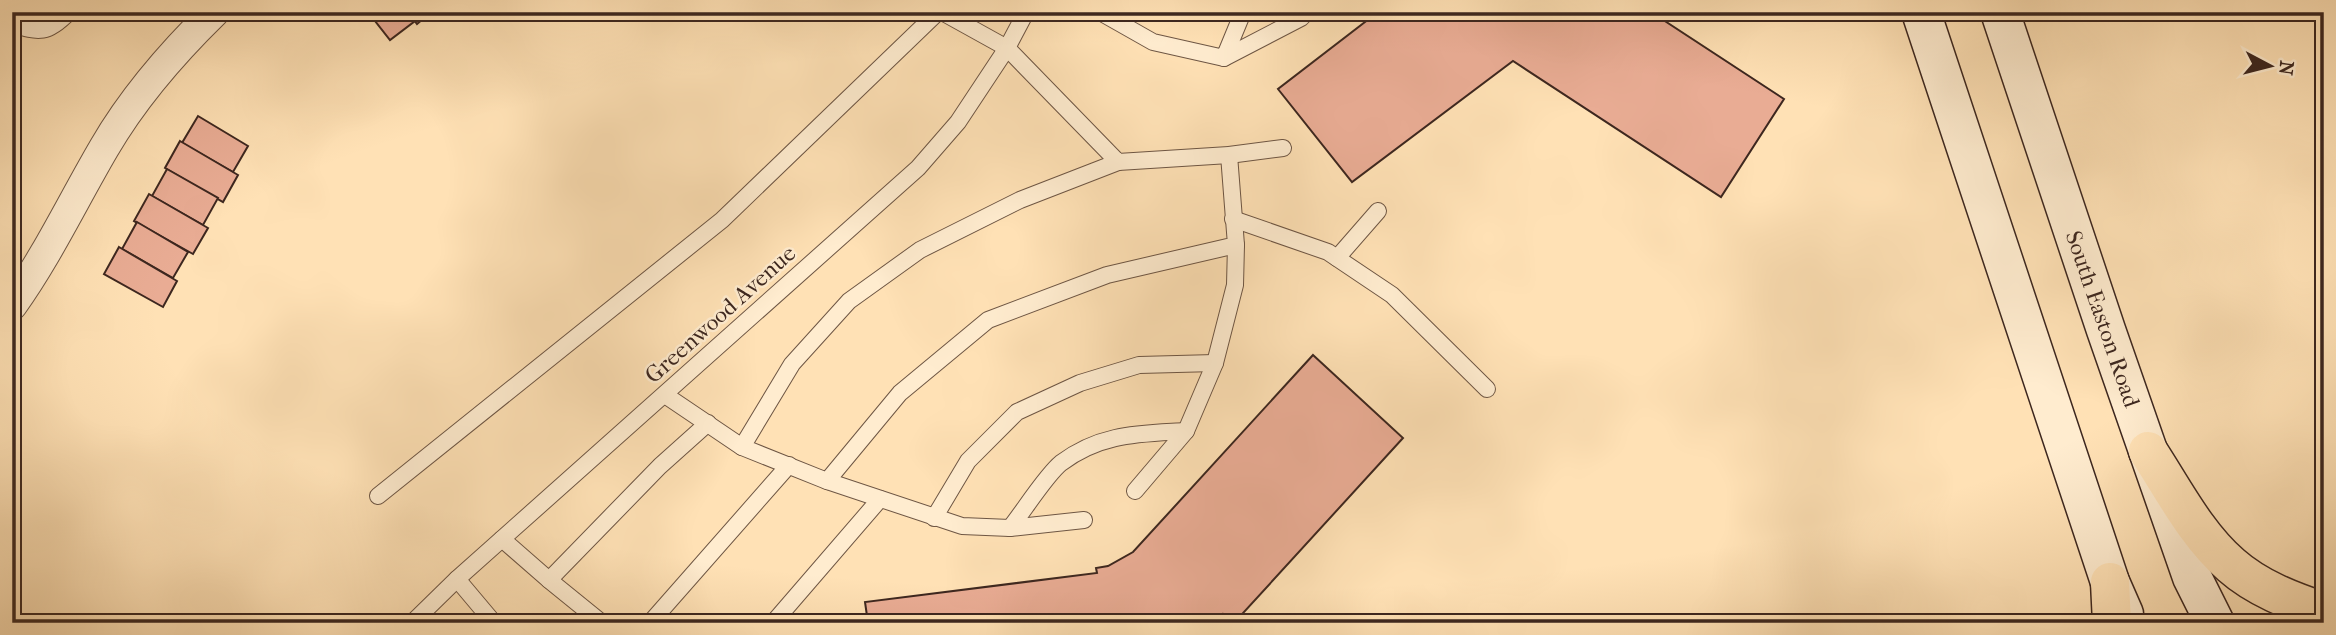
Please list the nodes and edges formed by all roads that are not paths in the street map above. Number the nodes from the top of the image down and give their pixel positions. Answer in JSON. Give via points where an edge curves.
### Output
{"nodes":[{"id":1,"x":69,"y":12,"type":"edge"},
{"id":2,"x":214,"y":12,"type":"edge"},
{"id":3,"x":940,"y":12,"type":"edge"},
{"id":4,"x":1026,"y":12,"type":"edge"},
{"id":5,"x":1100,"y":12,"type":"edge"},
{"id":6,"x":1243,"y":12,"type":"edge"},
{"id":7,"x":1307,"y":12,"type":"edge"},
{"id":8,"x":1921,"y":12,"type":"edge"},
{"id":9,"x":2000,"y":12,"type":"edge"},
{"id":10,"x":1126,"y":19,"type":"edge"},
{"id":11,"x":12,"y":24,"type":"edge"},
{"id":12,"x":1007,"y":48,"type":"junction"},
{"id":13,"x":1224,"y":58,"type":"junction"},
{"id":14,"x":1283,"y":148,"type":"dead end"},
{"id":15,"x":1229,"y":155,"type":"junction"},
{"id":16,"x":1118,"y":162,"type":"junction"},
{"id":17,"x":1378,"y":211,"type":"dead end"},
{"id":18,"x":1233,"y":219,"type":"junction"},
{"id":19,"x":1236,"y":245,"type":"junction"},
{"id":20,"x":1337,"y":258,"type":"junction"},
{"id":21,"x":12,"y":305,"type":"edge"},
{"id":22,"x":1215,"y":363,"type":"junction"},
{"id":23,"x":1487,"y":389,"type":"dead end"},
{"id":24,"x":665,"y":395,"type":"junction"},
{"id":25,"x":708,"y":423,"type":"junction"},
{"id":26,"x":1186,"y":431,"type":"junction"},
{"id":27,"x":742,"y":447,"type":"junction"},
{"id":28,"x":2148,"y":451,"type":"junction"},
{"id":29,"x":789,"y":466,"type":"junction"},
{"id":30,"x":827,"y":481,"type":"junction"},
{"id":31,"x":1135,"y":491,"type":"dead end"},
{"id":32,"x":378,"y":496,"type":"dead end"},
{"id":33,"x":880,"y":499,"type":"junction"},
{"id":34,"x":934,"y":518,"type":"junction"},
{"id":35,"x":1084,"y":520,"type":"dead end"},
{"id":36,"x":1010,"y":528,"type":"junction"},
{"id":37,"x":502,"y":539,"type":"junction"},
{"id":38,"x":457,"y":579,"type":"junction"},
{"id":39,"x":549,"y":580,"type":"junction"},
{"id":40,"x":2110,"y":582,"type":"junction"},
{"id":41,"x":2324,"y":612,"type":"edge"},
{"id":42,"x":412,"y":623,"type":"edge"},
{"id":43,"x":494,"y":623,"type":"edge"},
{"id":44,"x":603,"y":623,"type":"edge"},
{"id":45,"x":650,"y":623,"type":"edge"},
{"id":46,"x":773,"y":623,"type":"edge"},
{"id":47,"x":2112,"y":623,"type":"edge"},
{"id":48,"x":2128,"y":623,"type":"edge"},
{"id":49,"x":2215,"y":623,"type":"edge"}],
"edges":[{"from":1,"to":11,"type":"lane","via":[[57,25],[35,31]]},
{"from":2,"to":21,"type":"street","via":[[160,69],[105,146]]},
{"from":3,"to":12,"type":"lane"},
{"from":3,"to":32,"type":"lane","via":[[722,220]]},
{"from":4,"to":12,"type":"lane","name":"Greenwood Avenue"},
{"from":5,"to":10,"type":"lane"},
{"from":6,"to":13,"type":"lane"},
{"from":7,"to":13,"type":"lane"},
{"from":8,"to":40,"type":"main road"},
{"from":9,"to":28,"type":"main road","name":"South Easton Road"},
{"from":10,"to":13,"type":"lane","via":[[1153,42]]},
{"from":12,"to":16,"type":"lane"},
{"from":12,"to":24,"type":"lane","name":"Greenwood Avenue","via":[[958,122],[918,168]]},
{"from":14,"to":15,"type":"lane"},
{"from":15,"to":16,"type":"lane"},
{"from":15,"to":18,"type":"lane"},
{"from":16,"to":27,"type":"lane","via":[[1020,200],[920,250],[849,301],[792,364]]},
{"from":17,"to":20,"type":"lane"},
{"from":18,"to":19,"type":"lane"},
{"from":18,"to":20,"type":"lane"},
{"from":19,"to":22,"type":"lane","via":[[1235,285]]},
{"from":19,"to":30,"type":"lane","via":[[1107,275],[988,320],[900,393]]},
{"from":20,"to":23,"type":"lane","via":[[1392,295]]},
{"from":22,"to":26,"type":"lane"},
{"from":22,"to":34,"type":"lane","via":[[1139,365],[1080,383],[1017,412],[968,461]]},
{"from":24,"to":25,"type":"lane"},
{"from":24,"to":37,"type":"lane","name":"Greenwood Avenue"},
{"from":25,"to":27,"type":"lane"},
{"from":25,"to":39,"type":"lane"},
{"from":26,"to":31,"type":"lane"},
{"from":26,"to":36,"type":"lane","via":[[1121,435],[1085,448],[1059,465]]},
{"from":27,"to":29,"type":"lane"},
{"from":28,"to":41,"type":"highway","via":[[2207,540],[2232,566],[2263,587]]},
{"from":28,"to":49,"type":"main road","name":"South Easton Road","via":[[2192,577]]},
{"from":29,"to":30,"type":"lane"},
{"from":29,"to":45,"type":"lane"},
{"from":30,"to":33,"type":"lane"},
{"from":33,"to":34,"type":"lane"},
{"from":33,"to":46,"type":"lane"},
{"from":34,"to":36,"type":"lane","via":[[962,526]]},
{"from":35,"to":36,"type":"lane"},
{"from":37,"to":38,"type":"lane","name":"Greenwood Avenue"},
{"from":37,"to":39,"type":"lane"},
{"from":38,"to":42,"type":"lane","name":"Greenwood Avenue"},
{"from":38,"to":43,"type":"lane"},
{"from":39,"to":44,"type":"lane"},
{"from":40,"to":47,"type":"highway"},
{"from":40,"to":48,"type":"main road"}]}
